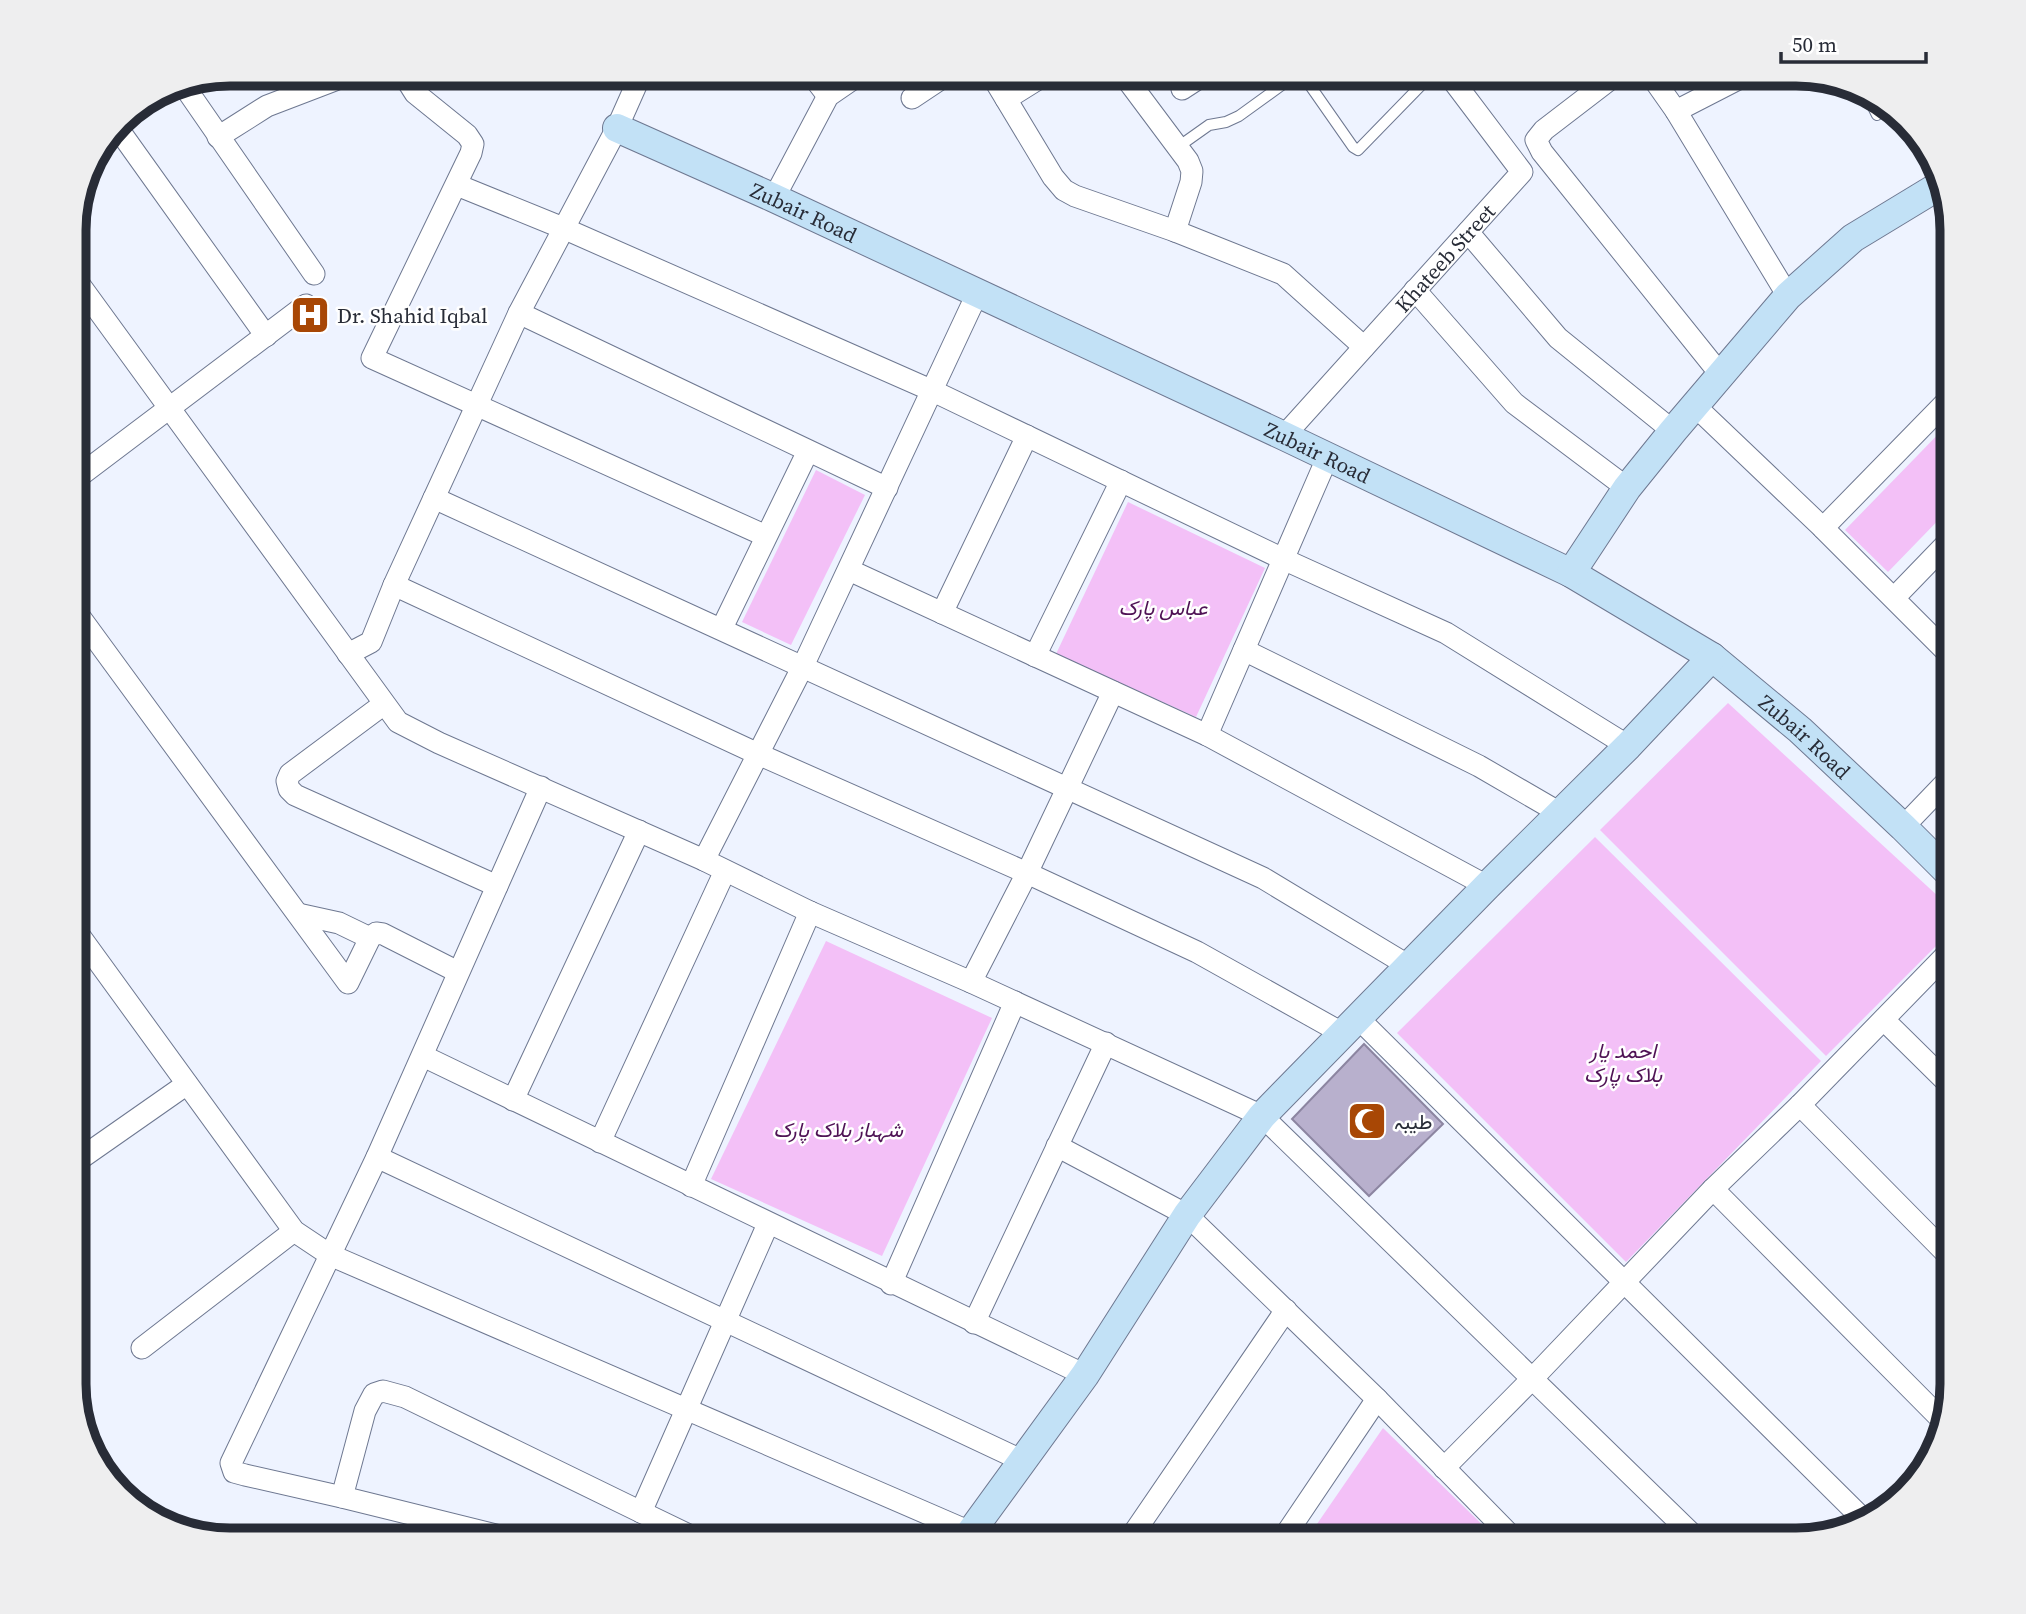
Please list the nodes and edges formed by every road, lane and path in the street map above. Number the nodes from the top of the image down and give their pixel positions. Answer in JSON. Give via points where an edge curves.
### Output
{"nodes":[{"id":1,"x":319,"y":86,"type":"edge"},
{"id":2,"x":411,"y":86,"type":"edge"},
{"id":3,"x":636,"y":86,"type":"edge"},
{"id":4,"x":820,"y":86,"type":"edge"},
{"id":5,"x":843,"y":86,"type":"edge"},
{"id":6,"x":930,"y":86,"type":"edge"},
{"id":7,"x":998,"y":86,"type":"edge"},
{"id":8,"x":1027,"y":86,"type":"edge"},
{"id":9,"x":1132,"y":86,"type":"edge"},
{"id":10,"x":1282,"y":86,"type":"edge"},
{"id":11,"x":1308,"y":86,"type":"edge"},
{"id":12,"x":1420,"y":86,"type":"edge"},
{"id":13,"x":1457,"y":86,"type":"edge"},
{"id":14,"x":1601,"y":86,"type":"edge"},
{"id":15,"x":1658,"y":86,"type":"edge"},
{"id":16,"x":1725,"y":86,"type":"edge"},
{"id":17,"x":188,"y":92,"type":"edge"},
{"id":18,"x":828,"y":96,"type":"junction"},
{"id":19,"x":912,"y":98,"type":"dead end"},
{"id":20,"x":1006,"y":99,"type":"junction"},
{"id":21,"x":1874,"y":109,"type":"edge"},
{"id":22,"x":1676,"y":111,"type":"junction"},
{"id":23,"x":1877,"y":116,"type":"dead end"},
{"id":24,"x":617,"y":128,"type":"junction"},
{"id":25,"x":122,"y":135,"type":"edge"},
{"id":26,"x":218,"y":137,"type":"junction"},
{"id":27,"x":1178,"y":147,"type":"junction"},
{"id":28,"x":1542,"y":152,"type":"junction"},
{"id":29,"x":1522,"y":172,"type":"junction"},
{"id":30,"x":457,"y":186,"type":"junction"},
{"id":31,"x":1934,"y":189,"type":"edge"},
{"id":32,"x":774,"y":198,"type":"junction"},
{"id":33,"x":563,"y":228,"type":"junction"},
{"id":34,"x":1175,"y":231,"type":"junction"},
{"id":35,"x":1468,"y":232,"type":"junction"},
{"id":36,"x":314,"y":274,"type":"dead end"},
{"id":37,"x":1415,"y":290,"type":"junction"},
{"id":38,"x":86,"y":293,"type":"edge"},
{"id":39,"x":977,"y":294,"type":"junction"},
{"id":40,"x":1788,"y":296,"type":"junction"},
{"id":41,"x":306,"y":305,"type":"dead end"},
{"id":42,"x":519,"y":313,"type":"junction"},
{"id":43,"x":266,"y":336,"type":"junction"},
{"id":44,"x":1364,"y":347,"type":"junction"},
{"id":45,"x":1721,"y":374,"type":"junction"},
{"id":46,"x":933,"y":391,"type":"junction"},
{"id":47,"x":475,"y":405,"type":"junction"},
{"id":48,"x":1694,"y":405,"type":"junction"},
{"id":49,"x":169,"y":408,"type":"junction"},
{"id":50,"x":1940,"y":408,"type":"edge"},
{"id":51,"x":1672,"y":431,"type":"junction"},
{"id":52,"x":1027,"y":436,"type":"junction"},
{"id":53,"x":1284,"y":436,"type":"junction"},
{"id":54,"x":808,"y":451,"type":"junction"},
{"id":55,"x":1328,"y":456,"type":"junction"},
{"id":56,"x":86,"y":471,"type":"edge"},
{"id":57,"x":1121,"y":481,"type":"junction"},
{"id":58,"x":887,"y":488,"type":"junction"},
{"id":59,"x":1627,"y":488,"type":"junction"},
{"id":60,"x":434,"y":498,"type":"junction"},
{"id":61,"x":1823,"y":528,"type":"junction"},
{"id":62,"x":766,"y":536,"type":"junction"},
{"id":63,"x":1940,"y":550,"type":"edge"},
{"id":64,"x":1283,"y":559,"type":"junction"},
{"id":65,"x":849,"y":570,"type":"junction"},
{"id":66,"x":1571,"y":573,"type":"junction"},
{"id":67,"x":394,"y":585,"type":"junction"},
{"id":68,"x":1894,"y":598,"type":"junction"},
{"id":69,"x":942,"y":613,"type":"junction"},
{"id":70,"x":86,"y":625,"type":"edge"},
{"id":71,"x":722,"y":628,"type":"junction"},
{"id":72,"x":1940,"y":645,"type":"edge"},
{"id":73,"x":1244,"y":650,"type":"junction"},
{"id":74,"x":348,"y":654,"type":"junction"},
{"id":75,"x":1035,"y":656,"type":"junction"},
{"id":76,"x":1712,"y":657,"type":"junction"},
{"id":77,"x":803,"y":666,"type":"junction"},
{"id":78,"x":1113,"y":692,"type":"junction"},
{"id":79,"x":384,"y":704,"type":"junction"},
{"id":80,"x":1207,"y":735,"type":"junction"},
{"id":81,"x":1628,"y":746,"type":"junction"},
{"id":82,"x":758,"y":754,"type":"junction"},
{"id":83,"x":541,"y":787,"type":"junction"},
{"id":84,"x":1940,"y":788,"type":"edge"},
{"id":85,"x":1067,"y":789,"type":"junction"},
{"id":86,"x":1560,"y":813,"type":"junction"},
{"id":87,"x":1903,"y":827,"type":"junction"},
{"id":88,"x":639,"y":831,"type":"junction"},
{"id":89,"x":704,"y":860,"type":"junction"},
{"id":90,"x":1940,"y":864,"type":"edge"},
{"id":91,"x":725,"y":871,"type":"junction"},
{"id":92,"x":1027,"y":873,"type":"junction"},
{"id":93,"x":498,"y":886,"type":"junction"},
{"id":94,"x":1487,"y":886,"type":"junction"},
{"id":95,"x":810,"y":912,"type":"junction"},
{"id":96,"x":298,"y":914,"type":"junction"},
{"id":97,"x":370,"y":938,"type":"junction"},
{"id":98,"x":86,"y":948,"type":"edge"},
{"id":99,"x":1940,"y":962,"type":"edge"},
{"id":100,"x":1409,"y":966,"type":"junction"},
{"id":101,"x":458,"y":972,"type":"junction"},
{"id":102,"x":971,"y":982,"type":"junction"},
{"id":103,"x":1015,"y":1002,"type":"junction"},
{"id":104,"x":1884,"y":1020,"type":"junction"},
{"id":105,"x":1350,"y":1025,"type":"junction"},
{"id":106,"x":1106,"y":1043,"type":"junction"},
{"id":107,"x":423,"y":1056,"type":"junction"},
{"id":108,"x":1940,"y":1075,"type":"edge"},
{"id":109,"x":187,"y":1084,"type":"junction"},
{"id":110,"x":513,"y":1100,"type":"junction"},
{"id":111,"x":1800,"y":1105,"type":"junction"},
{"id":112,"x":1262,"y":1116,"type":"junction"},
{"id":113,"x":600,"y":1142,"type":"junction"},
{"id":114,"x":1057,"y":1146,"type":"junction"},
{"id":115,"x":86,"y":1155,"type":"edge"},
{"id":116,"x":377,"y":1157,"type":"junction"},
{"id":117,"x":691,"y":1186,"type":"junction"},
{"id":118,"x":1713,"y":1189,"type":"junction"},
{"id":119,"x":1187,"y":1215,"type":"junction"},
{"id":120,"x":768,"y":1224,"type":"junction"},
{"id":121,"x":294,"y":1231,"type":"junction"},
{"id":122,"x":1940,"y":1247,"type":"edge"},
{"id":123,"x":331,"y":1255,"type":"junction"},
{"id":124,"x":891,"y":1284,"type":"junction"},
{"id":125,"x":1624,"y":1284,"type":"junction"},
{"id":126,"x":1286,"y":1310,"type":"junction"},
{"id":127,"x":725,"y":1320,"type":"junction"},
{"id":128,"x":974,"y":1323,"type":"junction"},
{"id":129,"x":142,"y":1348,"type":"dead end"},
{"id":130,"x":1085,"y":1375,"type":"junction"},
{"id":131,"x":1534,"y":1378,"type":"junction"},
{"id":132,"x":1377,"y":1399,"type":"junction"},
{"id":133,"x":685,"y":1409,"type":"junction"},
{"id":134,"x":1936,"y":1414,"type":"edge"},
{"id":135,"x":1023,"y":1461,"type":"junction"},
{"id":136,"x":1444,"y":1468,"type":"junction"},
{"id":137,"x":342,"y":1497,"type":"junction"},
{"id":138,"x":641,"y":1512,"type":"junction"},
{"id":139,"x":1858,"y":1514,"type":"edge"},
{"id":140,"x":465,"y":1528,"type":"edge"},
{"id":141,"x":673,"y":1528,"type":"edge"},
{"id":142,"x":950,"y":1528,"type":"edge"},
{"id":143,"x":974,"y":1528,"type":"edge"},
{"id":144,"x":1138,"y":1528,"type":"edge"},
{"id":145,"x":1291,"y":1528,"type":"edge"},
{"id":146,"x":1502,"y":1528,"type":"edge"},
{"id":147,"x":1685,"y":1528,"type":"edge"}],
"edges":[{"from":1,"to":26,"type":"street","via":[[267,106]]},
{"from":2,"to":30,"type":"street","via":[[473,144]]},
{"from":3,"to":24,"type":"street"},
{"from":4,"to":18,"type":"street"},
{"from":5,"to":18,"type":"street"},
{"from":6,"to":19,"type":"street"},
{"from":7,"to":20,"type":"street"},
{"from":8,"to":20,"type":"street"},
{"from":9,"to":27,"type":"street"},
{"from":10,"to":27,"type":"lane","via":[[1239,116],[1209,125]]},
{"from":11,"to":12,"type":"lane","via":[[1358,150]]},
{"from":13,"to":29,"type":"street"},
{"from":14,"to":28,"type":"street","via":[[1544,130],[1536,140]]},
{"from":15,"to":22,"type":"street"},
{"from":16,"to":22,"type":"street"},
{"from":17,"to":26,"type":"street"},
{"from":18,"to":32,"type":"street"},
{"from":20,"to":34,"type":"street","via":[[1064,190]]},
{"from":21,"to":23,"type":"lane"},
{"from":22,"to":40,"type":"street"},
{"from":24,"to":32,"type":"street","name":"Zubair Road"},
{"from":24,"to":33,"type":"street"},
{"from":25,"to":43,"type":"street"},
{"from":26,"to":36,"type":"street"},
{"from":27,"to":34,"type":"street","via":[[1192,171]]},
{"from":28,"to":29,"type":"street","name":"Khateeb Street"},
{"from":28,"to":45,"type":"street"},
{"from":29,"to":35,"type":"street","name":"Khateeb Street"},
{"from":30,"to":33,"type":"street"},
{"from":30,"to":47,"type":"street","via":[[372,358]]},
{"from":31,"to":40,"type":"street","via":[[1853,238]]},
{"from":32,"to":39,"type":"street","name":"Zubair Road"},
{"from":33,"to":42,"type":"street"},
{"from":33,"to":46,"type":"street"},
{"from":34,"to":44,"type":"street","via":[[1283,274]]},
{"from":35,"to":37,"type":"street","name":"Khateeb Street"},
{"from":35,"to":51,"type":"street","via":[[1558,338]]},
{"from":37,"to":44,"type":"street","name":"Khateeb Street"},
{"from":37,"to":59,"type":"street","via":[[1514,403]]},
{"from":38,"to":49,"type":"street"},
{"from":39,"to":46,"type":"street"},
{"from":39,"to":53,"type":"street","name":"Zubair Road"},
{"from":40,"to":45,"type":"street"},
{"from":41,"to":43,"type":"street"},
{"from":42,"to":47,"type":"street"},
{"from":42,"to":54,"type":"street"},
{"from":43,"to":49,"type":"street"},
{"from":44,"to":53,"type":"street","name":"Khateeb Street"},
{"from":45,"to":48,"type":"street"},
{"from":46,"to":52,"type":"street"},
{"from":46,"to":58,"type":"street"},
{"from":47,"to":60,"type":"street"},
{"from":47,"to":62,"type":"street"},
{"from":48,"to":51,"type":"street"},
{"from":48,"to":61,"type":"street"},
{"from":49,"to":56,"type":"street"},
{"from":49,"to":74,"type":"street"},
{"from":50,"to":61,"type":"street"},
{"from":51,"to":59,"type":"street"},
{"from":52,"to":57,"type":"street"},
{"from":52,"to":69,"type":"street"},
{"from":53,"to":55,"type":"street","name":"Zubair Road"},
{"from":54,"to":58,"type":"street"},
{"from":54,"to":62,"type":"street"},
{"from":55,"to":64,"type":"street"},
{"from":55,"to":66,"type":"street","name":"Zubair Road"},
{"from":57,"to":64,"type":"street"},
{"from":57,"to":75,"type":"street"},
{"from":58,"to":65,"type":"street"},
{"from":59,"to":66,"type":"street"},
{"from":60,"to":67,"type":"street"},
{"from":60,"to":71,"type":"street"},
{"from":61,"to":68,"type":"street"},
{"from":62,"to":71,"type":"street"},
{"from":63,"to":68,"type":"street"},
{"from":64,"to":73,"type":"street"},
{"from":64,"to":81,"type":"street","via":[[1446,633]]},
{"from":65,"to":69,"type":"street"},
{"from":65,"to":77,"type":"street"},
{"from":66,"to":76,"type":"street","name":"Zubair Road"},
{"from":67,"to":74,"type":"street","via":[[371,642]]},
{"from":67,"to":82,"type":"street"},
{"from":68,"to":72,"type":"street"},
{"from":69,"to":75,"type":"street"},
{"from":70,"to":96,"type":"street"},
{"from":71,"to":77,"type":"street"},
{"from":73,"to":80,"type":"street"},
{"from":73,"to":86,"type":"street","via":[[1479,766]]},
{"from":74,"to":79,"type":"street"},
{"from":75,"to":78,"type":"street"},
{"from":76,"to":81,"type":"street"},
{"from":76,"to":87,"type":"street","name":"Zubair Road","via":[[1800,730]]},
{"from":77,"to":82,"type":"street"},
{"from":77,"to":85,"type":"street"},
{"from":78,"to":80,"type":"street"},
{"from":78,"to":85,"type":"street"},
{"from":79,"to":83,"type":"street","via":[[398,722]]},
{"from":79,"to":93,"type":"street","via":[[290,774],[289,789]]},
{"from":80,"to":94,"type":"street"},
{"from":81,"to":86,"type":"street"},
{"from":82,"to":89,"type":"street"},
{"from":82,"to":92,"type":"street"},
{"from":83,"to":88,"type":"street"},
{"from":83,"to":93,"type":"street"},
{"from":84,"to":87,"type":"street"},
{"from":85,"to":92,"type":"street"},
{"from":85,"to":100,"type":"street","via":[[1263,878]]},
{"from":86,"to":94,"type":"street"},
{"from":87,"to":90,"type":"street","name":"Zubair Road"},
{"from":88,"to":89,"type":"street"},
{"from":88,"to":110,"type":"street"},
{"from":89,"to":91,"type":"street"},
{"from":91,"to":95,"type":"street"},
{"from":91,"to":113,"type":"street"},
{"from":92,"to":102,"type":"street"},
{"from":92,"to":105,"type":"street"},
{"from":93,"to":101,"type":"street"},
{"from":94,"to":100,"type":"street"},
{"from":95,"to":102,"type":"street"},
{"from":95,"to":117,"type":"street"},
{"from":96,"to":97,"type":"street","via":[[340,923]]},
{"from":96,"to":97,"type":"street","via":[[348,983]]},
{"from":97,"to":101,"type":"street","via":[[383,934]]},
{"from":98,"to":109,"type":"street"},
{"from":99,"to":104,"type":"street"},
{"from":100,"to":105,"type":"street"},
{"from":101,"to":107,"type":"street"},
{"from":102,"to":103,"type":"street"},
{"from":103,"to":106,"type":"street"},
{"from":103,"to":124,"type":"street"},
{"from":104,"to":108,"type":"street"},
{"from":104,"to":111,"type":"street"},
{"from":105,"to":112,"type":"street"},
{"from":105,"to":125,"type":"street"},
{"from":106,"to":112,"type":"street"},
{"from":106,"to":114,"type":"street"},
{"from":107,"to":110,"type":"street"},
{"from":107,"to":116,"type":"street"},
{"from":109,"to":115,"type":"street"},
{"from":109,"to":121,"type":"street"},
{"from":110,"to":113,"type":"street"},
{"from":111,"to":118,"type":"street"},
{"from":111,"to":122,"type":"street"},
{"from":112,"to":119,"type":"street"},
{"from":112,"to":131,"type":"street"},
{"from":113,"to":117,"type":"street"},
{"from":114,"to":119,"type":"street"},
{"from":114,"to":128,"type":"street"},
{"from":116,"to":123,"type":"street"},
{"from":116,"to":127,"type":"street"},
{"from":117,"to":120,"type":"street"},
{"from":118,"to":125,"type":"street"},
{"from":118,"to":134,"type":"street"},
{"from":119,"to":126,"type":"street"},
{"from":119,"to":130,"type":"street"},
{"from":120,"to":124,"type":"street"},
{"from":120,"to":127,"type":"street"},
{"from":121,"to":123,"type":"street"},
{"from":121,"to":129,"type":"street"},
{"from":123,"to":133,"type":"street"},
{"from":123,"to":137,"type":"street","via":[[231,1463],[234,1472]]},
{"from":124,"to":128,"type":"street"},
{"from":125,"to":131,"type":"street"},
{"from":125,"to":139,"type":"street"},
{"from":126,"to":132,"type":"street"},
{"from":126,"to":144,"type":"street"},
{"from":127,"to":133,"type":"street"},
{"from":127,"to":135,"type":"street"},
{"from":128,"to":130,"type":"street"},
{"from":130,"to":135,"type":"street"},
{"from":131,"to":136,"type":"street"},
{"from":131,"to":147,"type":"street"},
{"from":132,"to":136,"type":"street"},
{"from":132,"to":145,"type":"street"},
{"from":133,"to":138,"type":"street"},
{"from":133,"to":142,"type":"street"},
{"from":135,"to":143,"type":"street"},
{"from":136,"to":146,"type":"street"},
{"from":137,"to":138,"type":"street","via":[[365,1411],[374,1394],[383,1391],[405,1397]]},
{"from":137,"to":140,"type":"street"},
{"from":138,"to":141,"type":"street"}]}
